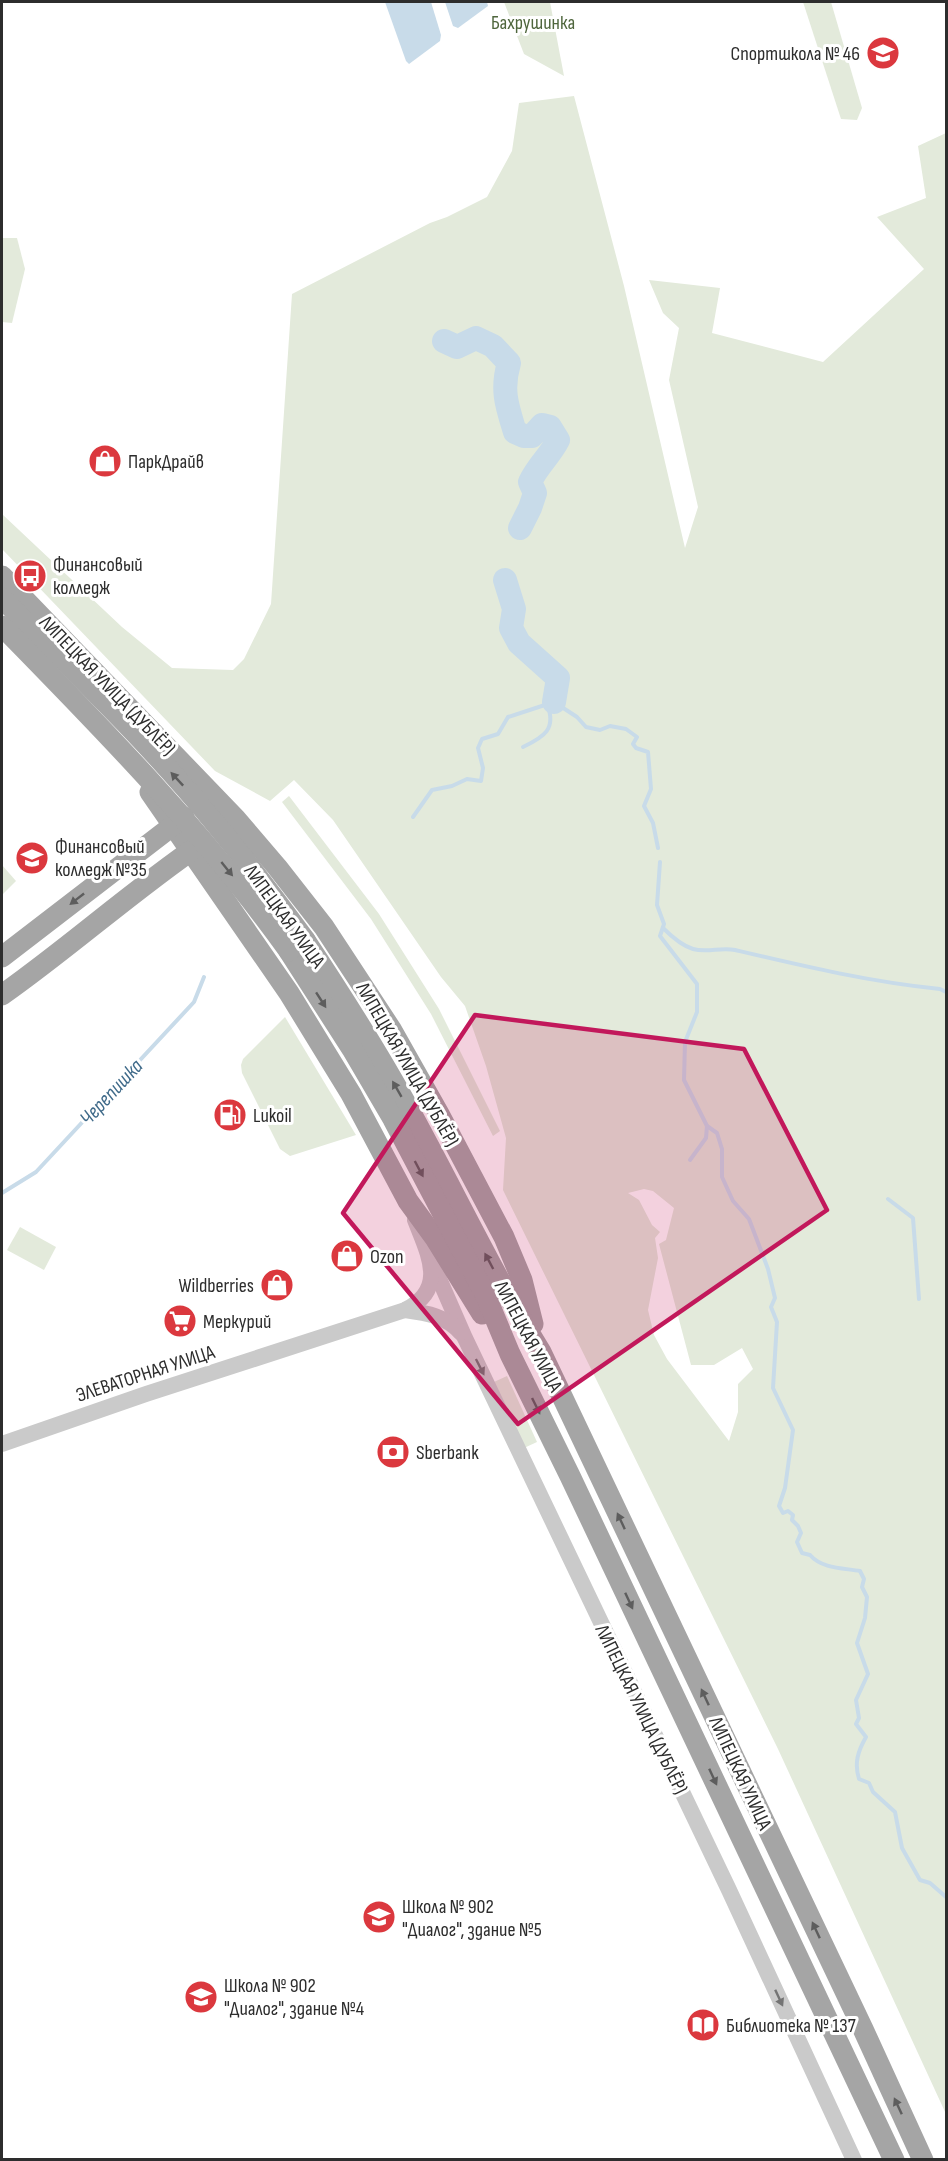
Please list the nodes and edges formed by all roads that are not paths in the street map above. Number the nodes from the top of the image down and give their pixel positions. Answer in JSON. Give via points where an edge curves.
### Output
{"nodes":[{"id":1,"x":2,"y":576,"type":"edge"},
{"id":2,"x":2,"y":598,"type":"edge"},
{"id":3,"x":2,"y":626,"type":"edge"},
{"id":4,"x":2,"y":636,"type":"edge"},
{"id":5,"x":214,"y":795,"type":"junction"},
{"id":6,"x":236,"y":819,"type":"junction"},
{"id":7,"x":174,"y":826,"type":"junction"},
{"id":8,"x":190,"y":851,"type":"junction"},
{"id":9,"x":299,"y":896,"type":"junction"},
{"id":10,"x":243,"y":928,"type":"junction"},
{"id":11,"x":297,"y":945,"type":"junction"},
{"id":12,"x":2,"y":957,"type":"edge"},
{"id":13,"x":2,"y":995,"type":"edge"},
{"id":14,"x":408,"y":1201,"type":"junction"},
{"id":15,"x":430,"y":1258,"type":"junction"},
{"id":16,"x":405,"y":1310,"type":"junction"},
{"id":17,"x":464,"y":1336,"type":"junction"},
{"id":18,"x":539,"y":1348,"type":"junction"},
{"id":19,"x":510,"y":1354,"type":"junction"},
{"id":20,"x":2,"y":1444,"type":"edge"},
{"id":21,"x":854,"y":2160,"type":"edge"},
{"id":22,"x":894,"y":2160,"type":"edge"},
{"id":23,"x":923,"y":2160,"type":"edge"}],
"edges":[{"from":1,"to":5,"type":"main road","name":"ЛИПЕЦКАЯ УЛИЦА (ДУБЛЁР)"},
{"from":11,"to":2,"type":"main road","name":"ЛИПЕЦКАЯ УЛИЦА","one_way":true,"bridge":true,"via":[[256,874],[184,787]]},
{"from":3,"to":11,"type":"main road","name":"ЛИПЕЦКАЯ УЛИЦА","one_way":true,"bridge":true,"via":[[115,741]]},
{"from":4,"to":7,"type":"main road","name":"ЛИПЕЦКАЯ УЛИЦА (ДУБЛЁР)","via":[[145,785]]},
{"from":5,"to":6,"type":"main road","name":"ЛИПЕЦКАЯ УЛИЦА (ДУБЛЁР)"},
{"from":5,"to":7,"type":"main road"},
{"from":6,"to":8,"type":"main road"},
{"from":6,"to":9,"type":"main road","name":"ЛИПЕЦКАЯ УЛИЦА (ДУБЛЁР)"},
{"from":7,"to":8,"type":"main road","name":"ЛИПЕЦКАЯ УЛИЦА (ДУБЛЁР)"},
{"from":7,"to":12,"type":"main road","one_way":true},
{"from":8,"to":10,"type":"main road","name":"ЛИПЕЦКАЯ УЛИЦА (ДУБЛЁР)"},
{"from":8,"to":13,"type":"main road"},
{"from":9,"to":10,"type":"street","via":[[278,880],[254,881],[239,901]]},
{"from":9,"to":18,"type":"main road","name":"ЛИПЕЦКАЯ УЛИЦА (ДУБЛЁР)","via":[[357,975],[439,1114],[522,1280]]},
{"from":10,"to":14,"type":"main road","name":"ЛИПЕЦКАЯ УЛИЦА (ДУБЛЁР)","via":[[289,993],[351,1094]]},
{"from":18,"to":11,"type":"main road","name":"ЛИПЕЦКАЯ УЛИЦА","one_way":true,"via":[[369,1039]]},
{"from":11,"to":19,"type":"main road","name":"ЛИПЕЦКАЯ УЛИЦА","one_way":true,"via":[[485,1294]]},
{"from":14,"to":15,"type":"street","name":"ЛИПЕЦКАЯ УЛИЦА (ДУБЛЁР)"},
{"from":14,"to":19,"type":"main road","name":"ЛИПЕЦКАЯ УЛИЦА (ДУБЛЁР)"},
{"from":15,"to":16,"type":"street","via":[[432,1273],[426,1293],[419,1303]]},
{"from":15,"to":17,"type":"street","name":"ЛИПЕЦКАЯ УЛИЦА (ДУБЛЁР)"},
{"from":16,"to":17,"type":"street","via":[[429,1313],[454,1325]]},
{"from":16,"to":20,"type":"street","name":"ЭЛЕВАТОРНАЯ УЛИЦА"},
{"from":17,"to":21,"type":"street","name":"ЛИПЕЦКАЯ УЛИЦА (ДУБЛЁР)","one_way":true},
{"from":23,"to":18,"type":"main road","name":"ЛИПЕЦКАЯ УЛИЦА","one_way":true},
{"from":19,"to":22,"type":"main road","name":"ЛИПЕЦКАЯ УЛИЦА","one_way":true}]}
